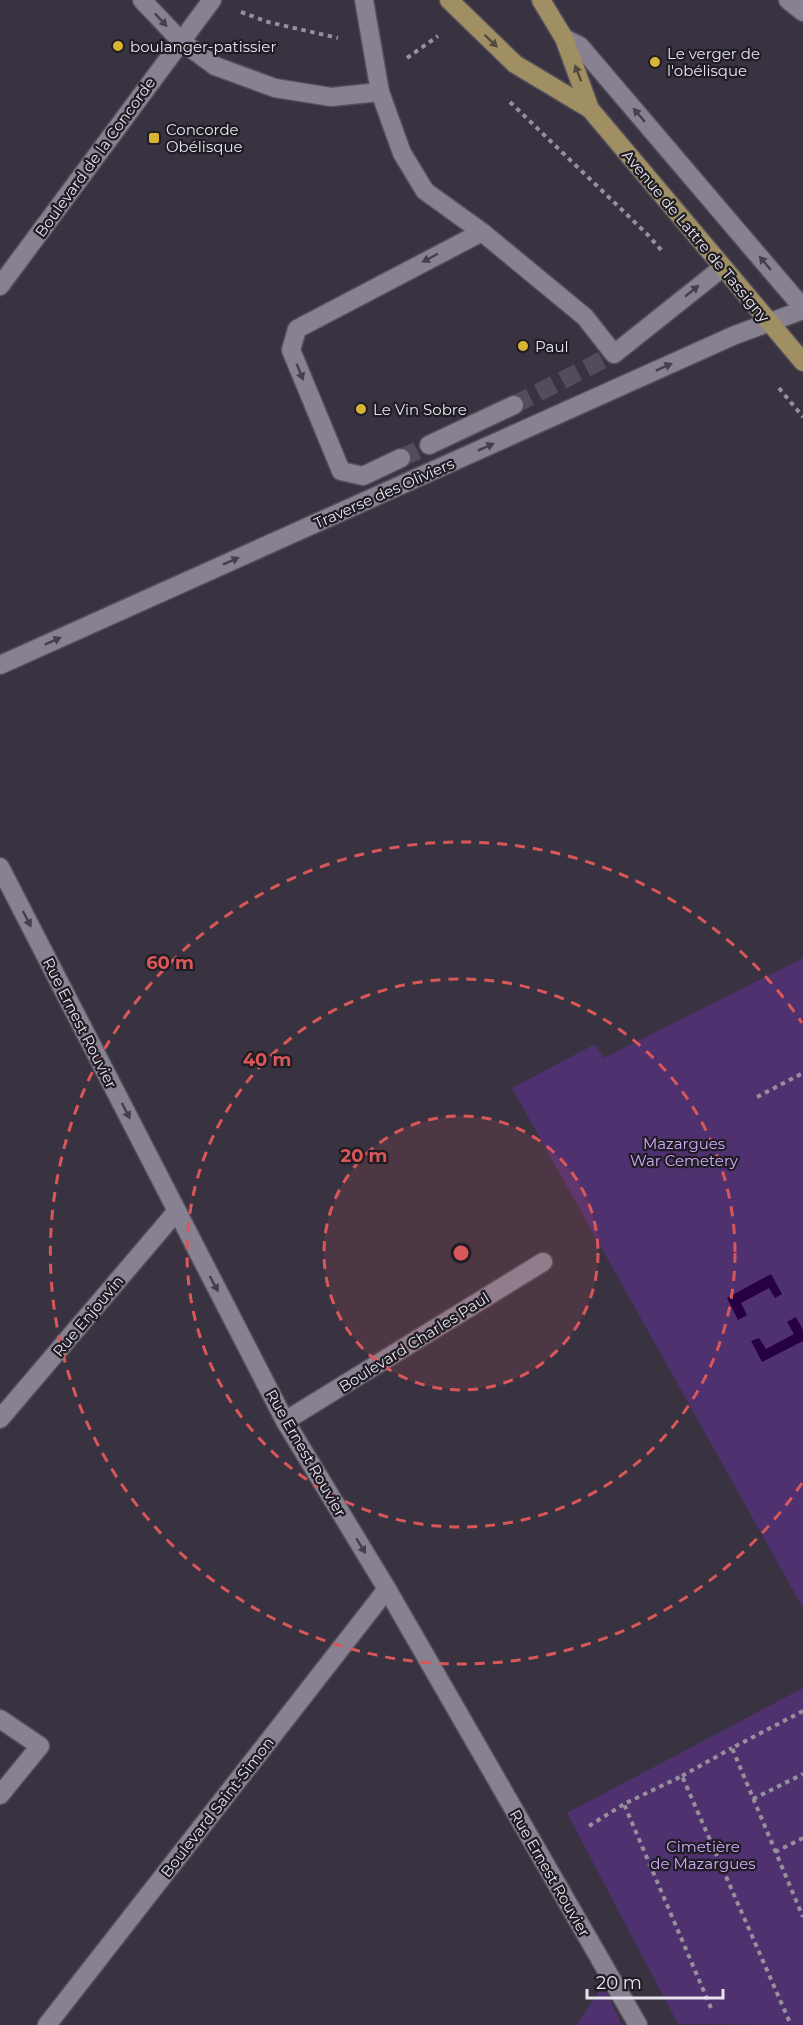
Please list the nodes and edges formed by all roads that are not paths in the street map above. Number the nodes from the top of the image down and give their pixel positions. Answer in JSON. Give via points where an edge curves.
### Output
{"nodes":[{"id":1,"x":142,"y":0,"type":"edge"},
{"id":2,"x":212,"y":0,"type":"edge"},
{"id":3,"x":364,"y":0,"type":"edge"},
{"id":4,"x":449,"y":0,"type":"edge"},
{"id":5,"x":541,"y":0,"type":"edge"},
{"id":6,"x":788,"y":0,"type":"edge"},
{"id":7,"x":803,"y":12,"type":"edge"},
{"id":8,"x":564,"y":38,"type":"junction"},
{"id":9,"x":181,"y":41,"type":"junction"},
{"id":10,"x":380,"y":92,"type":"junction"},
{"id":11,"x":590,"y":109,"type":"junction"},
{"id":12,"x":482,"y":232,"type":"junction"},
{"id":13,"x":722,"y":268,"type":"junction"},
{"id":14,"x":0,"y":286,"type":"edge"},
{"id":15,"x":803,"y":309,"type":"edge"},
{"id":16,"x":769,"y":322,"type":"junction"},
{"id":17,"x":803,"y":362,"type":"edge"},
{"id":18,"x":514,"y":405,"type":"tunnel mouth"},
{"id":19,"x":429,"y":445,"type":"tunnel mouth"},
{"id":20,"x":401,"y":458,"type":"tunnel mouth"},
{"id":21,"x":0,"y":665,"type":"edge"},
{"id":22,"x":0,"y":867,"type":"edge"},
{"id":23,"x":176,"y":1212,"type":"junction"},
{"id":24,"x":543,"y":1262,"type":"dead end"},
{"id":25,"x":0,"y":1419,"type":"edge"},
{"id":26,"x":285,"y":1421,"type":"junction"},
{"id":27,"x":387,"y":1589,"type":"junction"},
{"id":28,"x":0,"y":1719,"type":"edge"},
{"id":29,"x":0,"y":1795,"type":"edge"},
{"id":30,"x":47,"y":2025,"type":"edge"},
{"id":31,"x":638,"y":2025,"type":"edge"}],
"edges":[{"from":1,"to":9,"type":"street","one_way":true},
{"from":2,"to":9,"type":"street","name":"Boulevard de la Concorde"},
{"from":3,"to":10,"type":"street"},
{"from":4,"to":11,"type":"main road","name":"Avenue de Lattre de Tassigny","one_way":true,"via":[[514,64]]},
{"from":5,"to":8,"type":"main road","name":"Avenue de Lattre de Tassigny"},
{"from":6,"to":7,"type":"street"},
{"from":11,"to":8,"type":"main road","name":"Avenue de Lattre de Tassigny","one_way":true},
{"from":15,"to":8,"type":"street","one_way":true,"via":[[580,46]]},
{"from":9,"to":10,"type":"street","via":[[214,66],[275,88],[331,97]]},
{"from":9,"to":14,"type":"street","name":"Boulevard de la Concorde"},
{"from":10,"to":12,"type":"street","via":[[402,153],[425,191]]},
{"from":11,"to":13,"type":"main road","name":"Avenue de Lattre de Tassigny"},
{"from":12,"to":13,"type":"street","one_way":true,"via":[[585,317],[614,354]]},
{"from":12,"to":20,"type":"street","one_way":true,"via":[[297,329],[291,350],[341,471],[363,476]]},
{"from":13,"to":16,"type":"main road","name":"Avenue de Lattre de Tassigny"},
{"from":15,"to":16,"type":"street","name":"Traverse des Oliviers"},
{"from":16,"to":17,"type":"main road","name":"Avenue de Lattre de Tassigny"},
{"from":21,"to":16,"type":"street","name":"Traverse des Oliviers","one_way":true},
{"from":18,"to":19,"type":"street"},
{"from":22,"to":23,"type":"street","name":"Rue Ernest Rouvier","one_way":true},
{"from":23,"to":25,"type":"street","name":"Rue Enjouvin"},
{"from":23,"to":26,"type":"street","name":"Rue Ernest Rouvier","one_way":true},
{"from":24,"to":26,"type":"street","name":"Boulevard Charles Paul"},
{"from":26,"to":27,"type":"street","name":"Rue Ernest Rouvier","one_way":true},
{"from":27,"to":30,"type":"street","name":"Boulevard Saint-Simon"},
{"from":27,"to":31,"type":"street","name":"Rue Ernest Rouvier"},
{"from":28,"to":29,"type":"street","via":[[40,1746]]}]}
